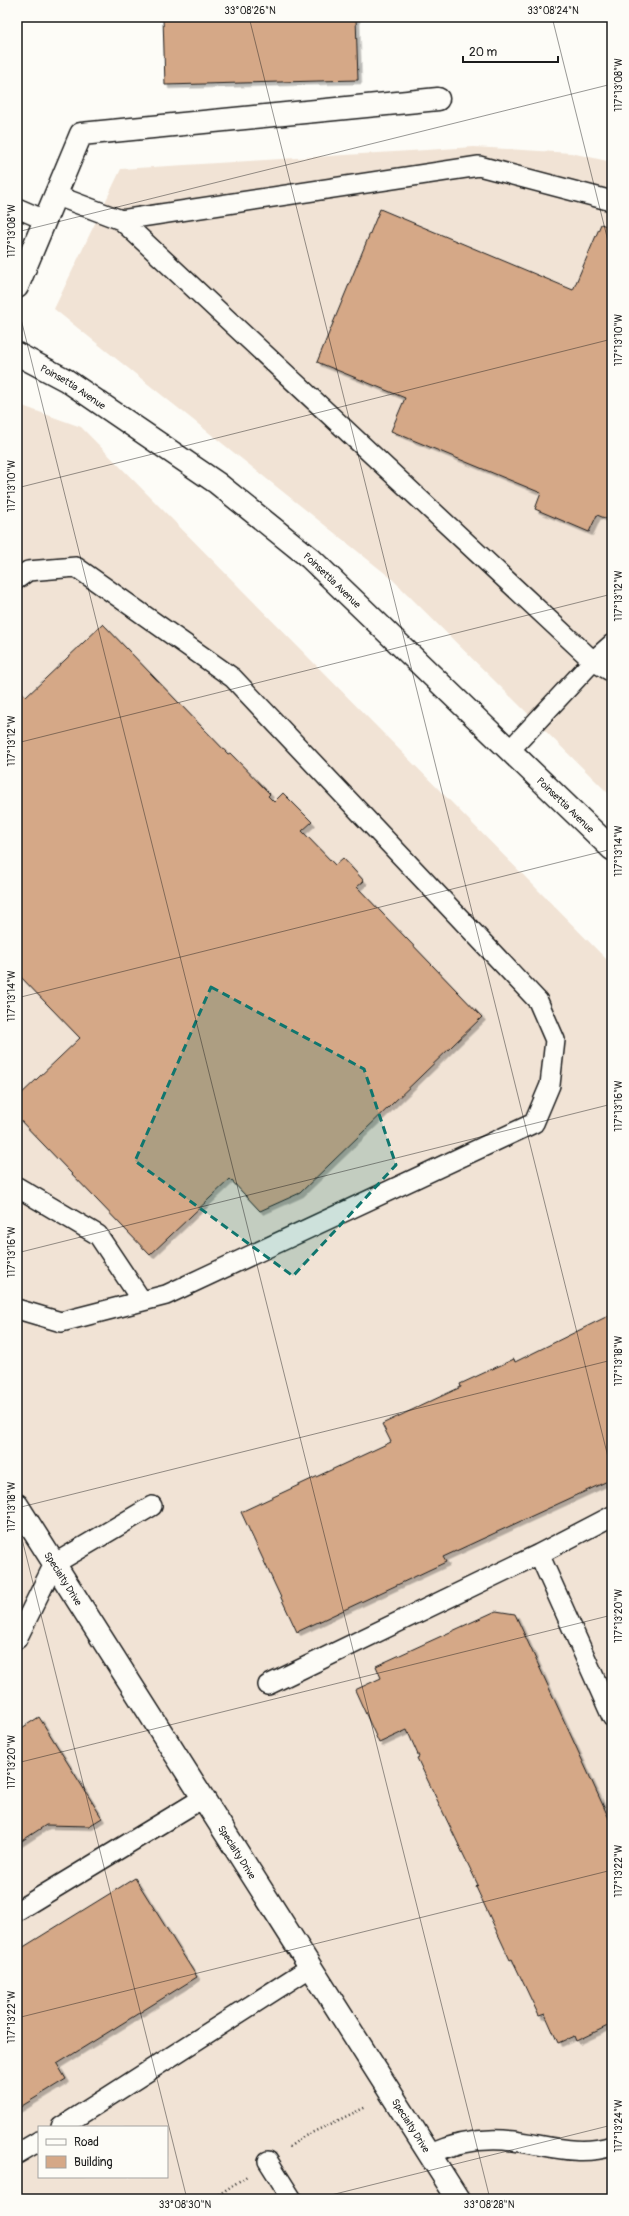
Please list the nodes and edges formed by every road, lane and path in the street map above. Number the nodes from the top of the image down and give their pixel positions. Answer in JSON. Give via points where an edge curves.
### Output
{"nodes":[{"id":1,"x":438,"y":99,"type":"dead end"},
{"id":2,"x":55,"y":195,"type":"junction"},
{"id":3,"x":612,"y":201,"type":"edge"},
{"id":4,"x":17,"y":208,"type":"edge"},
{"id":5,"x":45,"y":220,"type":"junction"},
{"id":6,"x":121,"y":220,"type":"junction"},
{"id":7,"x":17,"y":287,"type":"edge"},
{"id":8,"x":17,"y":354,"type":"edge"},
{"id":9,"x":17,"y":579,"type":"edge"},
{"id":10,"x":612,"y":644,"type":"edge"},
{"id":11,"x":593,"y":661,"type":"junction"},
{"id":12,"x":612,"y":672,"type":"edge"},
{"id":13,"x":510,"y":750,"type":"junction"},
{"id":14,"x":612,"y":849,"type":"edge"},
{"id":15,"x":17,"y":1187,"type":"edge"},
{"id":16,"x":142,"y":1301,"type":"junction"},
{"id":17,"x":17,"y":1308,"type":"edge"},
{"id":18,"x":17,"y":1505,"type":"edge"},
{"id":19,"x":152,"y":1506,"type":"dead end"},
{"id":20,"x":612,"y":1516,"type":"edge"},
{"id":21,"x":539,"y":1554,"type":"junction"},
{"id":22,"x":54,"y":1564,"type":"junction"},
{"id":23,"x":17,"y":1639,"type":"edge"},
{"id":24,"x":268,"y":1685,"type":"dead end"},
{"id":25,"x":612,"y":1717,"type":"edge"},
{"id":26,"x":203,"y":1798,"type":"junction"},
{"id":27,"x":17,"y":1911,"type":"edge"},
{"id":28,"x":311,"y":1967,"type":"junction"},
{"id":29,"x":392,"y":2095,"type":"junction"},
{"id":30,"x":63,"y":2126,"type":"edge"},
{"id":31,"x":38,"y":2142,"type":"edge"},
{"id":32,"x":612,"y":2146,"type":"edge"},
{"id":33,"x":17,"y":2154,"type":"edge"},
{"id":34,"x":430,"y":2154,"type":"junction"},
{"id":35,"x":268,"y":2161,"type":"junction"},
{"id":36,"x":212,"y":2199,"type":"edge"},
{"id":37,"x":292,"y":2199,"type":"edge"},
{"id":38,"x":458,"y":2199,"type":"edge"}],
"edges":[{"from":1,"to":2,"type":"street","via":[[81,134]]},
{"from":2,"to":5,"type":"street"},
{"from":2,"to":6,"type":"lane"},
{"from":3,"to":6,"type":"lane","via":[[479,166]]},
{"from":4,"to":5,"type":"lane"},
{"from":5,"to":7,"type":"street"},
{"from":6,"to":11,"type":"lane"},
{"from":8,"to":13,"type":"street","name":"Poinsettia Avenue","via":[[66,380],[217,483],[298,548]]},
{"from":9,"to":16,"type":"lane","via":[[28,571],[76,567],[233,678],[538,1001],[555,1040],[550,1085],[534,1123],[166,1295]]},
{"from":10,"to":11,"type":"lane"},
{"from":11,"to":12,"type":"lane"},
{"from":11,"to":13,"type":"lane"},
{"from":13,"to":14,"type":"street","name":"Poinsettia Avenue"},
{"from":15,"to":16,"type":"lane","via":[[98,1235]]},
{"from":16,"to":17,"type":"lane","via":[[61,1322]]},
{"from":18,"to":22,"type":"street","name":"Specialty Drive"},
{"from":19,"to":22,"type":"lane"},
{"from":20,"to":21,"type":"lane"},
{"from":21,"to":24,"type":"lane"},
{"from":21,"to":25,"type":"lane"},
{"from":22,"to":23,"type":"lane"},
{"from":22,"to":26,"type":"street","name":"Specialty Drive"},
{"from":26,"to":27,"type":"lane"},
{"from":26,"to":28,"type":"street","name":"Specialty Drive"},
{"from":28,"to":29,"type":"street","name":"Specialty Drive"},
{"from":28,"to":30,"type":"lane"},
{"from":29,"to":34,"type":"street","name":"Specialty Drive"},
{"from":29,"to":35,"type":"path","via":[[303,2137]]},
{"from":31,"to":33,"type":"lane"},
{"from":32,"to":34,"type":"lane","via":[[588,2152],[487,2139],[449,2146]]},
{"from":34,"to":38,"type":"street","name":"Specialty Drive"},
{"from":35,"to":36,"type":"path"},
{"from":35,"to":37,"type":"lane"}]}
